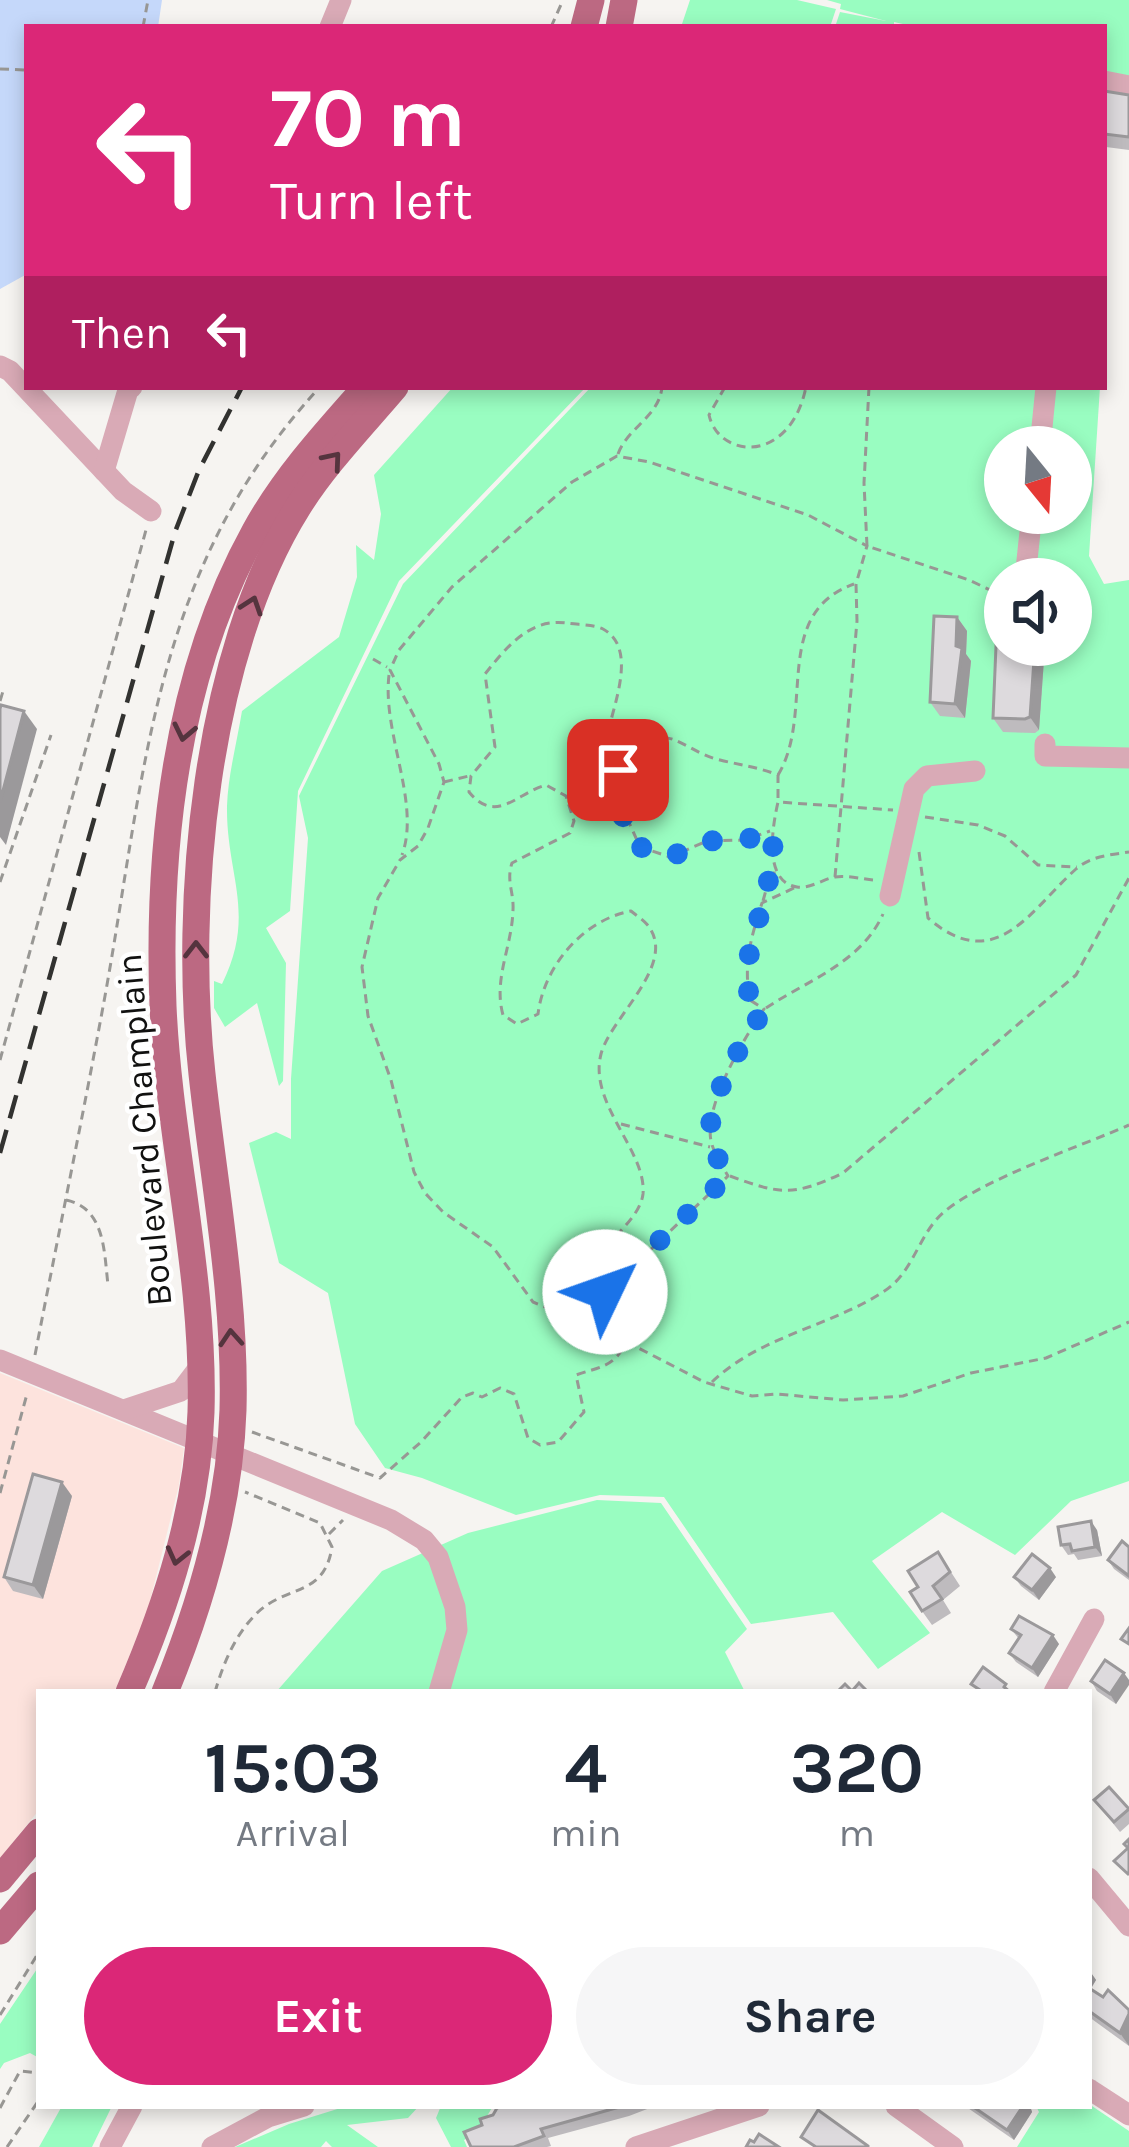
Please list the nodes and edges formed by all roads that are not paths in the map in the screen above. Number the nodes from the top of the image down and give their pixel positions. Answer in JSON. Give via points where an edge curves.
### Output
{"nodes":[{"id":1,"x":0,"y":366,"type":"edge"},
{"id":2,"x":24,"y":385,"type":"edge"},
{"id":3,"x":29,"y":390,"type":"edge"},
{"id":4,"x":128,"y":390,"type":"edge"},
{"id":5,"x":363,"y":390,"type":"edge"},
{"id":6,"x":392,"y":390,"type":"edge"},
{"id":7,"x":1046,"y":390,"type":"edge"},
{"id":8,"x":1042,"y":426,"type":"edge"},
{"id":9,"x":104,"y":471,"type":"junction"},
{"id":10,"x":151,"y":511,"type":"road end"},
{"id":11,"x":1045,"y":744,"type":"dead end"},
{"id":12,"x":1129,"y":758,"type":"edge"},
{"id":13,"x":974,"y":771,"type":"dead end"},
{"id":14,"x":892,"y":889,"type":"road end"},
{"id":15,"x":0,"y":1360,"type":"edge"},
{"id":16,"x":200,"y":1366,"type":"junction"},
{"id":17,"x":124,"y":1410,"type":"junction"},
{"id":18,"x":198,"y":1441,"type":"junction"},
{"id":19,"x":239,"y":1458,"type":"junction"},
{"id":20,"x":1094,"y":1619,"type":"dead end"},
{"id":21,"x":129,"y":1689,"type":"edge"},
{"id":22,"x":166,"y":1689,"type":"edge"},
{"id":23,"x":440,"y":1689,"type":"edge"},
{"id":24,"x":1056,"y":1689,"type":"edge"},
{"id":25,"x":36,"y":1836,"type":"edge"},
{"id":26,"x":0,"y":1880,"type":"edge"},
{"id":27,"x":1092,"y":1882,"type":"edge"},
{"id":28,"x":36,"y":1889,"type":"edge"},
{"id":29,"x":1129,"y":1925,"type":"edge"},
{"id":30,"x":0,"y":1931,"type":"edge"},
{"id":31,"x":1092,"y":2091,"type":"edge"},
{"id":32,"x":131,"y":2109,"type":"edge"},
{"id":33,"x":294,"y":2109,"type":"edge"},
{"id":34,"x":750,"y":2109,"type":"edge"},
{"id":35,"x":900,"y":2109,"type":"edge"},
{"id":36,"x":1129,"y":2115,"type":"edge"},
{"id":37,"x":110,"y":2147,"type":"edge"},
{"id":38,"x":212,"y":2147,"type":"edge"},
{"id":39,"x":635,"y":2147,"type":"edge"},
{"id":40,"x":953,"y":2147,"type":"edge"}],
"edges":[{"from":1,"to":2,"type":"street"},
{"from":3,"to":9,"type":"street"},
{"from":4,"to":9,"type":"street"},
{"from":5,"to":16,"type":"main road","name":"Boulevard Champlain","one_way":true,"via":[[256,530],[214,619],[178,762],[164,894],[164,1008]]},
{"from":19,"to":6,"type":"main road","name":"Boulevard Champlain","one_way":true,"via":[[196,986],[208,789],[232,670],[280,540],[322,473]]},
{"from":7,"to":8,"type":"street"},
{"from":9,"to":10,"type":"street"},
{"from":11,"to":12,"type":"street","via":[[1045,756]]},
{"from":13,"to":14,"type":"street","via":[[927,776],[914,789]]},
{"from":15,"to":17,"type":"street"},
{"from":16,"to":17,"type":"street","via":[[181,1391]]},
{"from":16,"to":18,"type":"main road","name":"Boulevard Champlain"},
{"from":17,"to":18,"type":"street"},
{"from":18,"to":19,"type":"street"},
{"from":18,"to":21,"type":"main road","name":"Boulevard Champlain","one_way":true,"via":[[160,1617]]},
{"from":19,"to":22,"type":"main road","name":"Boulevard Champlain"},
{"from":19,"to":23,"type":"street","via":[[424,1540],[438,1557],[458,1630]]},
{"from":20,"to":24,"type":"street"},
{"from":25,"to":26,"type":"main road"},
{"from":27,"to":29,"type":"street"},
{"from":28,"to":30,"type":"main road"},
{"from":31,"to":36,"type":"street"},
{"from":32,"to":37,"type":"street"},
{"from":33,"to":38,"type":"street"},
{"from":34,"to":39,"type":"street"},
{"from":35,"to":40,"type":"street"}]}
